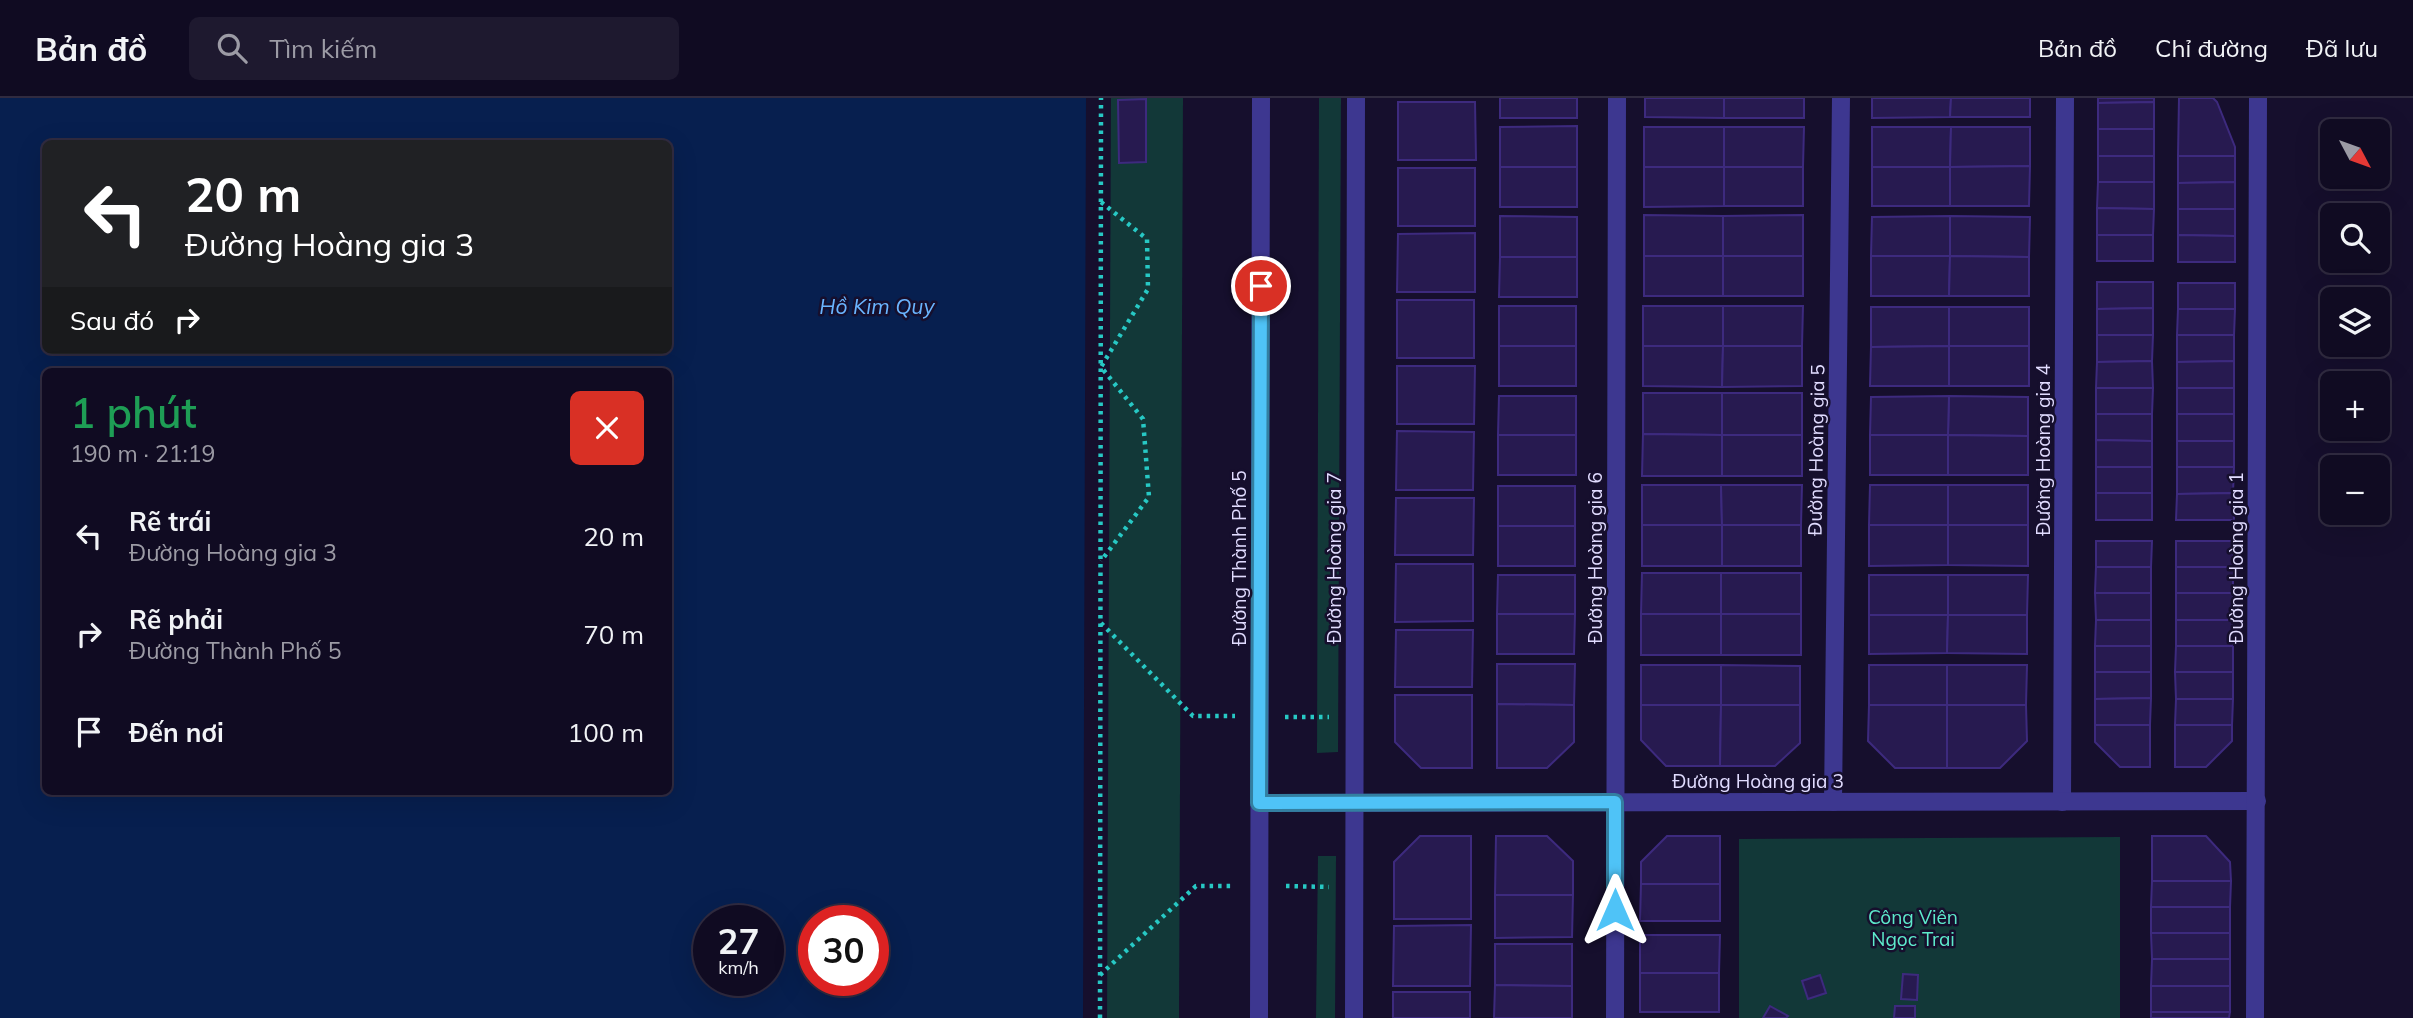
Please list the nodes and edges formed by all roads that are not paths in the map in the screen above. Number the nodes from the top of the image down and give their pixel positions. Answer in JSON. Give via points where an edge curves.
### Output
{"nodes":[{"id":1,"x":1261,"y":98,"type":"edge"},
{"id":2,"x":1356,"y":98,"type":"edge"},
{"id":3,"x":1617,"y":98,"type":"edge"},
{"id":4,"x":1841,"y":98,"type":"edge"},
{"id":5,"x":2065,"y":98,"type":"edge"},
{"id":6,"x":2258,"y":98,"type":"edge"},
{"id":7,"x":2257,"y":801,"type":"junction"},
{"id":8,"x":1355,"y":802,"type":"junction"},
{"id":9,"x":1615,"y":802,"type":"junction"},
{"id":10,"x":1833,"y":802,"type":"junction"},
{"id":11,"x":2062,"y":802,"type":"junction"},
{"id":12,"x":1259,"y":803,"type":"junction"},
{"id":13,"x":1259,"y":1018,"type":"edge"},
{"id":14,"x":1354,"y":1018,"type":"edge"},
{"id":15,"x":1615,"y":1018,"type":"edge"},
{"id":16,"x":2255,"y":1018,"type":"edge"}],
"edges":[{"from":1,"to":12,"type":"street","name":"Đường Thành Phố 5"},
{"from":2,"to":8,"type":"street","name":"Đường Hoàng gia 7"},
{"from":3,"to":9,"type":"street","name":"Đường Hoàng gia 6"},
{"from":4,"to":10,"type":"street","name":"Đường Hoàng gia 5"},
{"from":5,"to":11,"type":"street","name":"Đường Hoàng gia 4"},
{"from":6,"to":7,"type":"street","name":"Đường Hoàng gia 1"},
{"from":7,"to":11,"type":"street","name":"Đường Hoàng gia 3"},
{"from":7,"to":16,"type":"street","name":"Đường Hoàng gia 1"},
{"from":8,"to":9,"type":"street","name":"Đường Hoàng gia 3"},
{"from":8,"to":12,"type":"street","name":"Đường Hoàng gia 3"},
{"from":8,"to":14,"type":"street","name":"Đường Hoàng gia 7"},
{"from":9,"to":10,"type":"street","name":"Đường Hoàng gia 3"},
{"from":9,"to":15,"type":"street","name":"Đường Hoàng gia 6"},
{"from":10,"to":11,"type":"street","name":"Đường Hoàng gia 3"},
{"from":12,"to":13,"type":"street","name":"Đường Thành Phố 5"}]}
